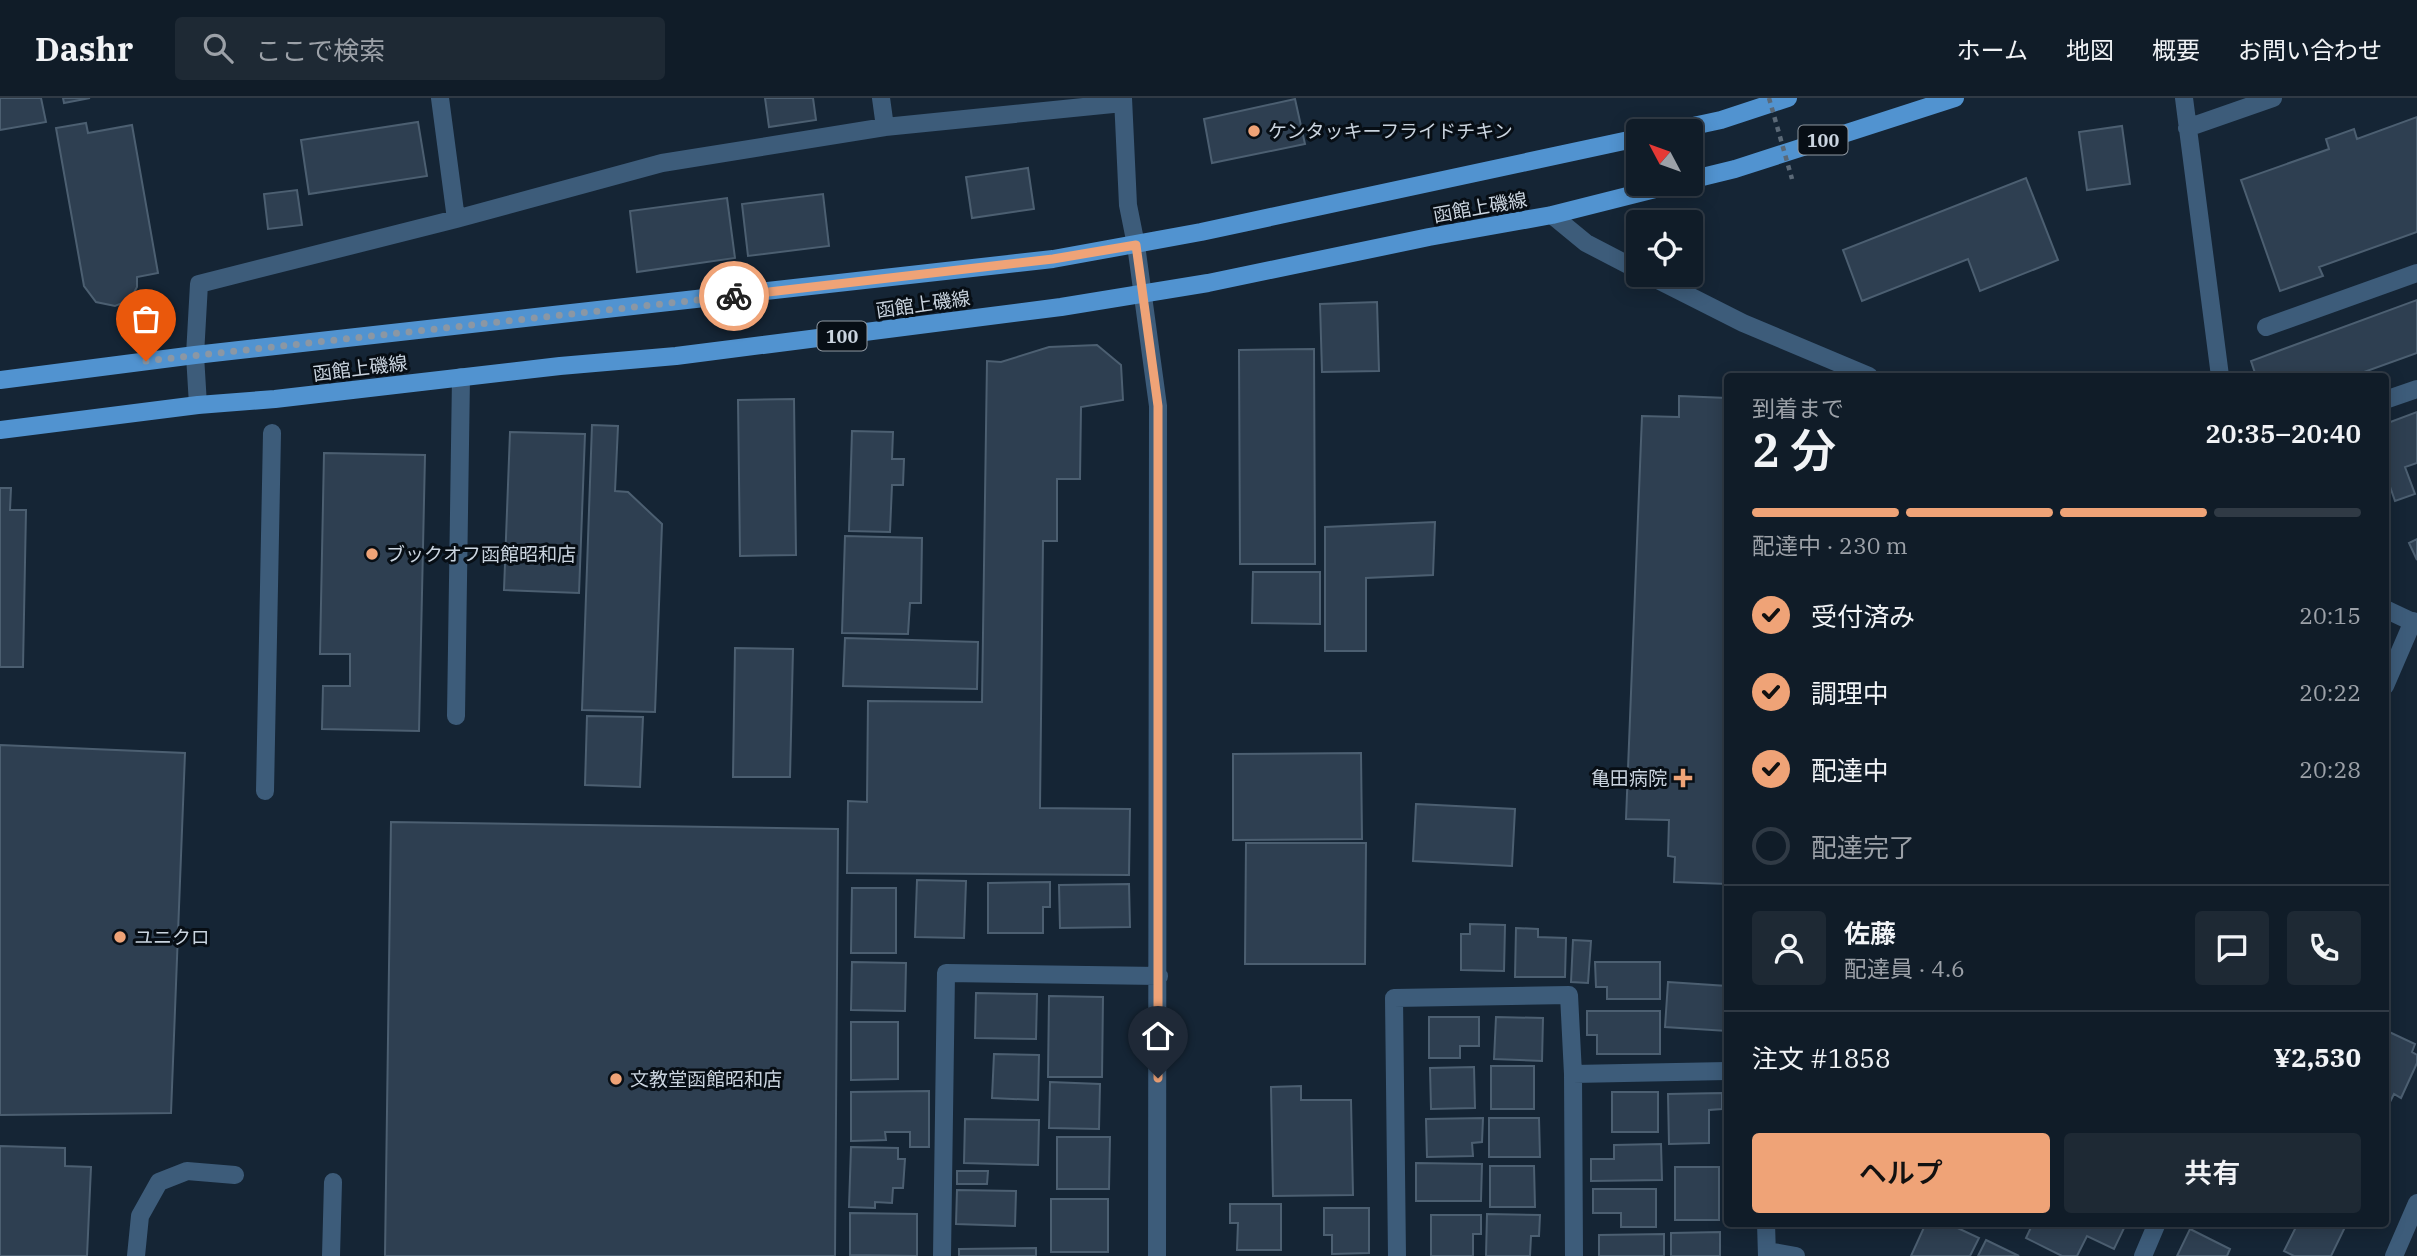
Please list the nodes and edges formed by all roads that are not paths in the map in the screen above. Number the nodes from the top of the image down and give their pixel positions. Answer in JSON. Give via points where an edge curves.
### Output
{"nodes":[{"id":1,"x":440,"y":98,"type":"edge"},
{"id":2,"x":881,"y":98,"type":"edge"},
{"id":3,"x":1788,"y":98,"type":"edge"},
{"id":4,"x":1955,"y":98,"type":"edge"},
{"id":5,"x":2183,"y":98,"type":"edge"},
{"id":6,"x":2273,"y":98,"type":"edge"},
{"id":7,"x":1123,"y":100,"type":"edge"},
{"id":8,"x":1703,"y":124,"type":"edge"},
{"id":9,"x":886,"y":127,"type":"junction"},
{"id":10,"x":2188,"y":128,"type":"junction"},
{"id":11,"x":1626,"y":141,"type":"edge"},
{"id":12,"x":1703,"y":177,"type":"edge"},
{"id":13,"x":1627,"y":196,"type":"edge"},
{"id":14,"x":1552,"y":215,"type":"junction"},
{"id":15,"x":456,"y":219,"type":"junction"},
{"id":16,"x":1136,"y":245,"type":"junction"},
{"id":17,"x":1626,"y":264,"type":"edge"},
{"id":18,"x":2417,"y":273,"type":"edge"},
{"id":19,"x":1672,"y":287,"type":"edge"},
{"id":20,"x":1143,"y":293,"type":"junction"},
{"id":21,"x":2266,"y":327,"type":"dead end"},
{"id":22,"x":195,"y":355,"type":"junction"},
{"id":23,"x":1862,"y":373,"type":"edge"},
{"id":24,"x":2220,"y":373,"type":"edge"},
{"id":25,"x":461,"y":377,"type":"junction"},
{"id":26,"x":0,"y":380,"type":"edge"},
{"id":27,"x":2417,"y":389,"type":"edge"},
{"id":28,"x":2389,"y":399,"type":"edge"},
{"id":29,"x":198,"y":405,"type":"junction"},
{"id":30,"x":0,"y":429,"type":"edge"},
{"id":31,"x":272,"y":433,"type":"dead end"},
{"id":32,"x":2389,"y":611,"type":"edge"},
{"id":33,"x":2415,"y":622,"type":"edge"},
{"id":34,"x":2389,"y":678,"type":"edge"},
{"id":35,"x":456,"y":716,"type":"dead end"},
{"id":36,"x":265,"y":791,"type":"dead end"},
{"id":37,"x":1159,"y":976,"type":"junction"},
{"id":38,"x":1724,"y":1071,"type":"edge"},
{"id":39,"x":1573,"y":1074,"type":"junction"},
{"id":40,"x":235,"y":1175,"type":"dead end"},
{"id":41,"x":333,"y":1182,"type":"dead end"},
{"id":42,"x":2417,"y":1203,"type":"edge"},
{"id":43,"x":1766,"y":1227,"type":"edge"},
{"id":44,"x":2155,"y":1227,"type":"edge"},
{"id":45,"x":1766,"y":1253,"type":"edge"},
{"id":46,"x":136,"y":1256,"type":"edge"},
{"id":47,"x":331,"y":1256,"type":"edge"},
{"id":48,"x":942,"y":1256,"type":"edge"},
{"id":49,"x":1157,"y":1256,"type":"edge"},
{"id":50,"x":1397,"y":1256,"type":"edge"},
{"id":51,"x":1574,"y":1256,"type":"edge"},
{"id":52,"x":1796,"y":1256,"type":"edge"},
{"id":53,"x":2143,"y":1256,"type":"edge"},
{"id":54,"x":2395,"y":1256,"type":"edge"}],
"edges":[{"from":1,"to":15,"type":"street"},
{"from":2,"to":9,"type":"street"},
{"from":3,"to":8,"type":"main road"},
{"from":4,"to":12,"type":"main road","number":"100"},
{"from":5,"to":10,"type":"street"},
{"from":6,"to":10,"type":"street"},
{"from":7,"to":9,"type":"street"},
{"from":7,"to":16,"type":"street","via":[[1128,205]]},
{"from":9,"to":15,"type":"street","via":[[662,163]]},
{"from":10,"to":24,"type":"street"},
{"from":11,"to":16,"type":"main road","name":"函館上磯線"},
{"from":13,"to":14,"type":"main road","name":"函館上磯線","number":"100"},
{"from":14,"to":17,"type":"street","via":[[1586,243]]},
{"from":14,"to":20,"type":"main road","name":"函館上磯線","number":"100"},
{"from":15,"to":22,"type":"street","via":[[199,284]]},
{"from":16,"to":20,"type":"street"},
{"from":16,"to":22,"type":"main road","name":"函館上磯線","via":[[1011,264]]},
{"from":18,"to":21,"type":"street"},
{"from":19,"to":23,"type":"street"},
{"from":20,"to":25,"type":"main road","name":"函館上磯線","number":"100","via":[[883,331]]},
{"from":20,"to":37,"type":"street","via":[[1158,406]]},
{"from":22,"to":26,"type":"main road","name":"函館上磯線"},
{"from":22,"to":29,"type":"street"},
{"from":25,"to":29,"type":"main road","name":"函館上磯線","number":"100"},
{"from":25,"to":35,"type":"street"},
{"from":27,"to":28,"type":"street"},
{"from":29,"to":30,"type":"main road","name":"函館上磯線","number":"100"},
{"from":31,"to":36,"type":"street"},
{"from":32,"to":33,"type":"street"},
{"from":33,"to":34,"type":"street"},
{"from":37,"to":48,"type":"street","via":[[946,974]]},
{"from":37,"to":49,"type":"street"},
{"from":38,"to":39,"type":"street"},
{"from":39,"to":50,"type":"street","via":[[1569,995],[1394,998]]},
{"from":39,"to":51,"type":"street"},
{"from":40,"to":46,"type":"street","via":[[187,1171],[159,1182],[140,1216]]},
{"from":41,"to":47,"type":"street"},
{"from":42,"to":54,"type":"street"},
{"from":43,"to":45,"type":"street"},
{"from":44,"to":53,"type":"street"},
{"from":45,"to":52,"type":"street"}]}
